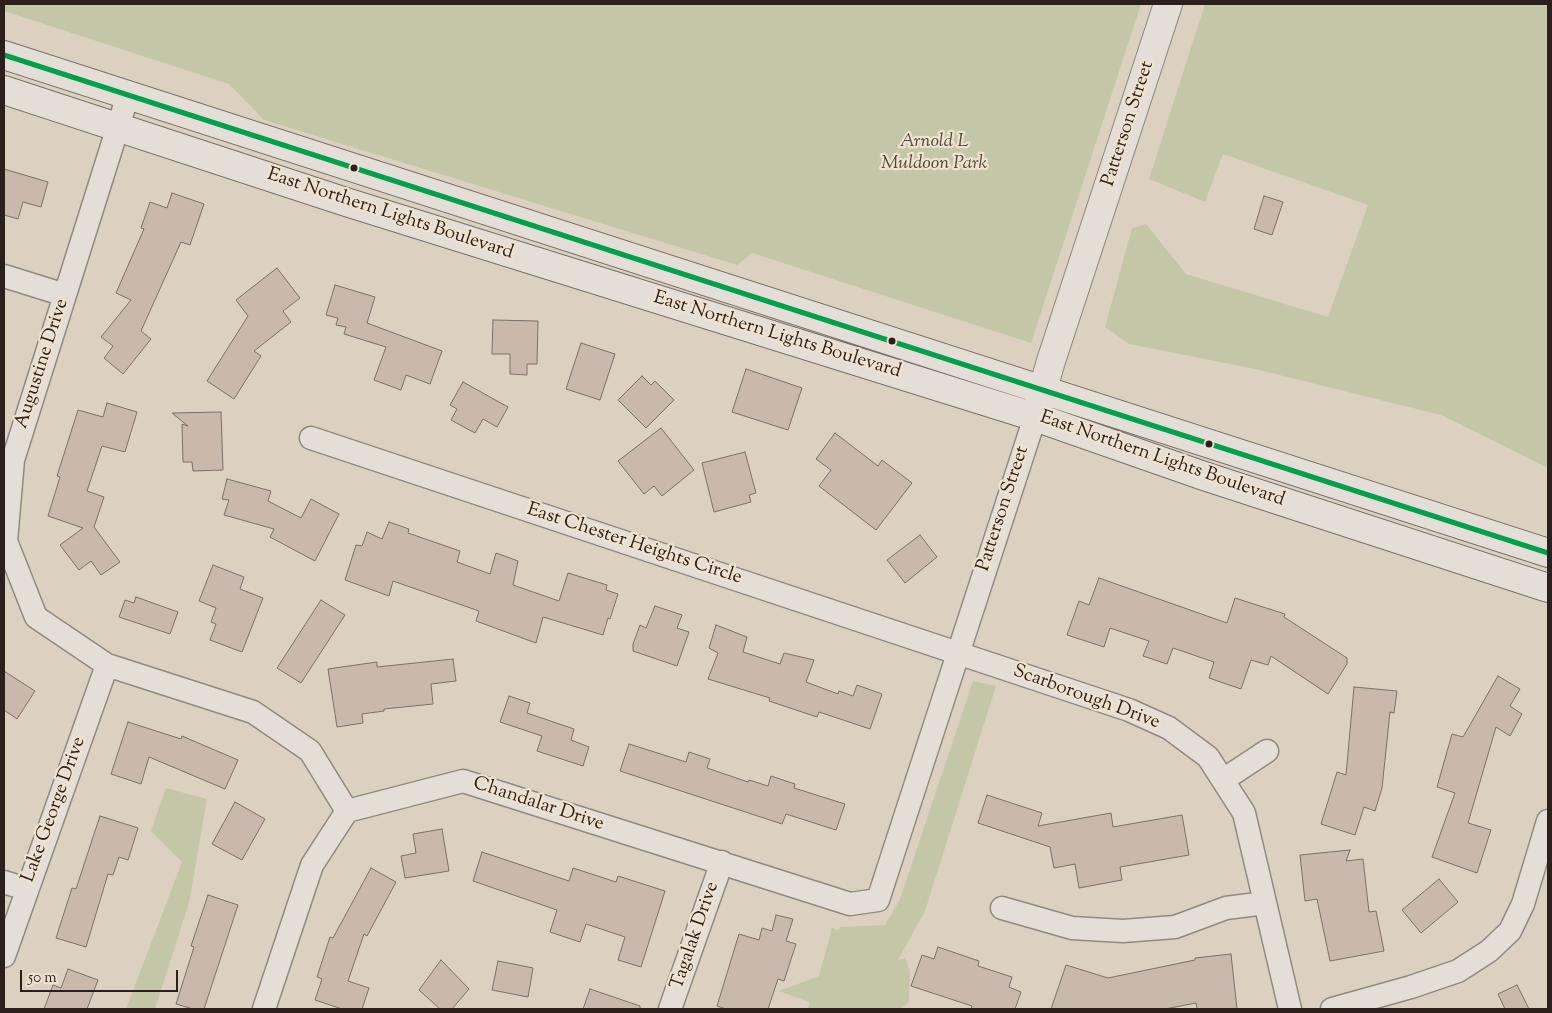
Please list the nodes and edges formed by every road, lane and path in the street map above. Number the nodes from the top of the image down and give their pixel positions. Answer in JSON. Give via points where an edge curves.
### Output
{"nodes":[{"id":1,"x":1168,"y":4,"type":"edge"},
{"id":2,"x":4,"y":55,"type":"edge"},
{"id":3,"x":4,"y":90,"type":"edge"},
{"id":4,"x":128,"y":95,"type":"junction"},
{"id":5,"x":118,"y":127,"type":"junction"},
{"id":6,"x":4,"y":276,"type":"edge"},
{"id":7,"x":65,"y":295,"type":"junction"},
{"id":8,"x":1042,"y":390,"type":"junction"},
{"id":9,"x":1034,"y":417,"type":"junction"},
{"id":10,"x":311,"y":438,"type":"dead end"},
{"id":11,"x":5,"y":541,"type":"edge"},
{"id":12,"x":1548,"y":553,"type":"edge"},
{"id":13,"x":1548,"y":588,"type":"edge"},
{"id":14,"x":958,"y":653,"type":"junction"},
{"id":15,"x":107,"y":665,"type":"junction"},
{"id":16,"x":1267,"y":751,"type":"dead end"},
{"id":17,"x":1223,"y":780,"type":"junction"},
{"id":18,"x":348,"y":811,"type":"junction"},
{"id":19,"x":1548,"y":821,"type":"edge"},
{"id":20,"x":722,"y":862,"type":"junction"},
{"id":21,"x":4,"y":882,"type":"edge"},
{"id":22,"x":26,"y":889,"type":"junction"},
{"id":23,"x":878,"y":900,"type":"joint"},
{"id":24,"x":1265,"y":902,"type":"junction"},
{"id":25,"x":1002,"y":908,"type":"dead end"},
{"id":26,"x":4,"y":956,"type":"edge"},
{"id":27,"x":264,"y":1009,"type":"edge"},
{"id":28,"x":670,"y":1009,"type":"edge"},
{"id":29,"x":1290,"y":1009,"type":"edge"},
{"id":30,"x":1332,"y":1009,"type":"edge"}],
"edges":[{"from":1,"to":8,"type":"main road","name":"Patterson Street"},
{"from":2,"to":4,"type":"main road","name":"East Northern Lights Boulevard"},
{"from":3,"to":5,"type":"main road","name":"East Northern Lights Boulevard"},
{"from":4,"to":5,"type":"street","name":"Augustine Drive"},
{"from":4,"to":8,"type":"main road","name":"East Northern Lights Boulevard"},
{"from":5,"to":7,"type":"street","name":"Augustine Drive"},
{"from":5,"to":9,"type":"main road","name":"East Northern Lights Boulevard","via":[[346,202]]},
{"from":6,"to":7,"type":"street"},
{"from":7,"to":11,"type":"street","name":"Augustine Drive","via":[[13,460]]},
{"from":8,"to":9,"type":"main road","name":"Patterson Street"},
{"from":8,"to":12,"type":"main road","name":"East Northern Lights Boulevard"},
{"from":9,"to":13,"type":"main road","name":"East Northern Lights Boulevard"},
{"from":9,"to":14,"type":"street","name":"Patterson Street"},
{"from":10,"to":14,"type":"street","name":"East Chester Heights Circle"},
{"from":11,"to":15,"type":"street","name":"Augustine Drive","via":[[36,618]]},
{"from":14,"to":17,"type":"street","name":"Scarborough Drive","via":[[1129,710],[1169,728],[1208,757]]},
{"from":14,"to":23,"type":"street","name":"Patterson Street"},
{"from":15,"to":18,"type":"street","name":"Augustine Drive","via":[[253,712],[310,751]]},
{"from":15,"to":22,"type":"street","name":"Lake George Drive"},
{"from":16,"to":17,"type":"street"},
{"from":17,"to":24,"type":"street","name":"Scarborough Drive","via":[[1244,813]]},
{"from":18,"to":20,"type":"street","name":"Chandalar Drive","via":[[463,781]]},
{"from":18,"to":27,"type":"street","via":[[312,865]]},
{"from":19,"to":30,"type":"street","via":[[1523,904],[1510,931],[1488,951],[1458,971]]},
{"from":20,"to":23,"type":"street","name":"Chandalar Drive","via":[[850,904]]},
{"from":20,"to":28,"type":"street","name":"Tagalak Drive"},
{"from":21,"to":22,"type":"street"},
{"from":22,"to":26,"type":"street","name":"Lake George Drive"},
{"from":24,"to":25,"type":"street","via":[[1226,908],[1175,927],[1124,931],[1072,928]]},
{"from":24,"to":29,"type":"street","name":"Scarborough Drive"}]}
